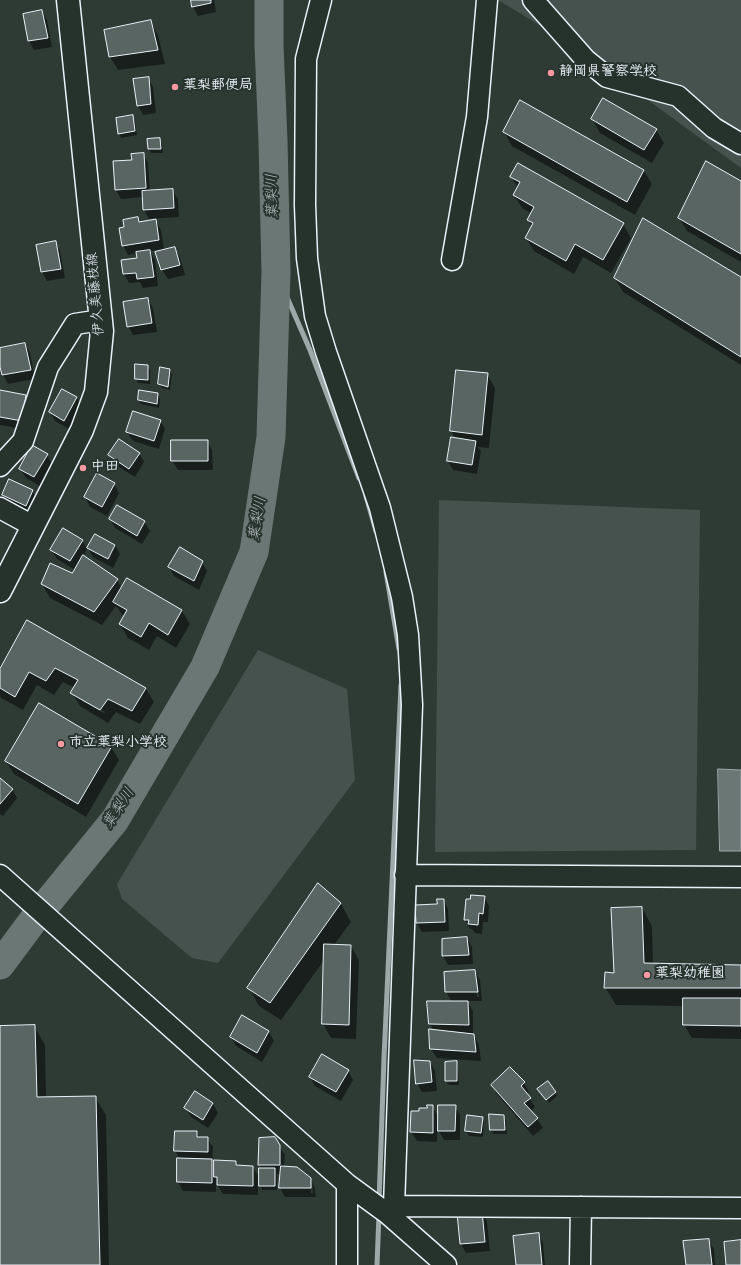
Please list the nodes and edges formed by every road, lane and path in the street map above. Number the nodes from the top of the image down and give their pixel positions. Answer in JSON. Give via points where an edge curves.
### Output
{"nodes":[{"id":1,"x":68,"y":0,"type":"edge"},
{"id":2,"x":321,"y":0,"type":"edge"},
{"id":3,"x":487,"y":0,"type":"edge"},
{"id":4,"x":532,"y":0,"type":"edge"},
{"id":5,"x":741,"y":144,"type":"edge"},
{"id":6,"x":452,"y":260,"type":"dead end"},
{"id":7,"x":101,"y":320,"type":"junction"},
{"id":8,"x":0,"y":466,"type":"edge"},
{"id":9,"x":0,"y":508,"type":"edge"},
{"id":10,"x":33,"y":526,"type":"junction"},
{"id":11,"x":0,"y":590,"type":"edge"},
{"id":12,"x":0,"y":875,"type":"edge"},
{"id":13,"x":405,"y":875,"type":"junction"},
{"id":14,"x":741,"y":877,"type":"edge"},
{"id":15,"x":347,"y":1184,"type":"junction"},
{"id":16,"x":581,"y":1207,"type":"junction"},
{"id":17,"x":741,"y":1208,"type":"edge"},
{"id":18,"x":391,"y":1210,"type":"junction"},
{"id":19,"x":347,"y":1265,"type":"edge"},
{"id":20,"x":446,"y":1265,"type":"edge"},
{"id":21,"x":580,"y":1265,"type":"edge"}],
"edges":[{"from":1,"to":7,"type":"main road","name":"伊久美藤枝線"},
{"from":2,"to":13,"type":"street","via":[[306,59],[307,258],[315,316],[380,508],[402,597],[408,634],[412,705]]},
{"from":3,"to":6,"type":"street","via":[[477,117]]},
{"from":4,"to":5,"type":"street","via":[[586,60],[607,76],[678,96],[714,128]]},
{"from":7,"to":8,"type":"street","via":[[75,324],[48,367],[23,441]]},
{"from":7,"to":10,"type":"main road","name":"伊久美藤枝線","via":[[96,392],[82,430]]},
{"from":9,"to":10,"type":"street"},
{"from":10,"to":11,"type":"main road","name":"伊久美藤枝線"},
{"from":12,"to":15,"type":"street"},
{"from":13,"to":14,"type":"street"},
{"from":13,"to":18,"type":"street"},
{"from":15,"to":18,"type":"street"},
{"from":15,"to":19,"type":"street"},
{"from":16,"to":17,"type":"street"},
{"from":16,"to":18,"type":"street"},
{"from":16,"to":21,"type":"street"},
{"from":18,"to":20,"type":"street"}]}
